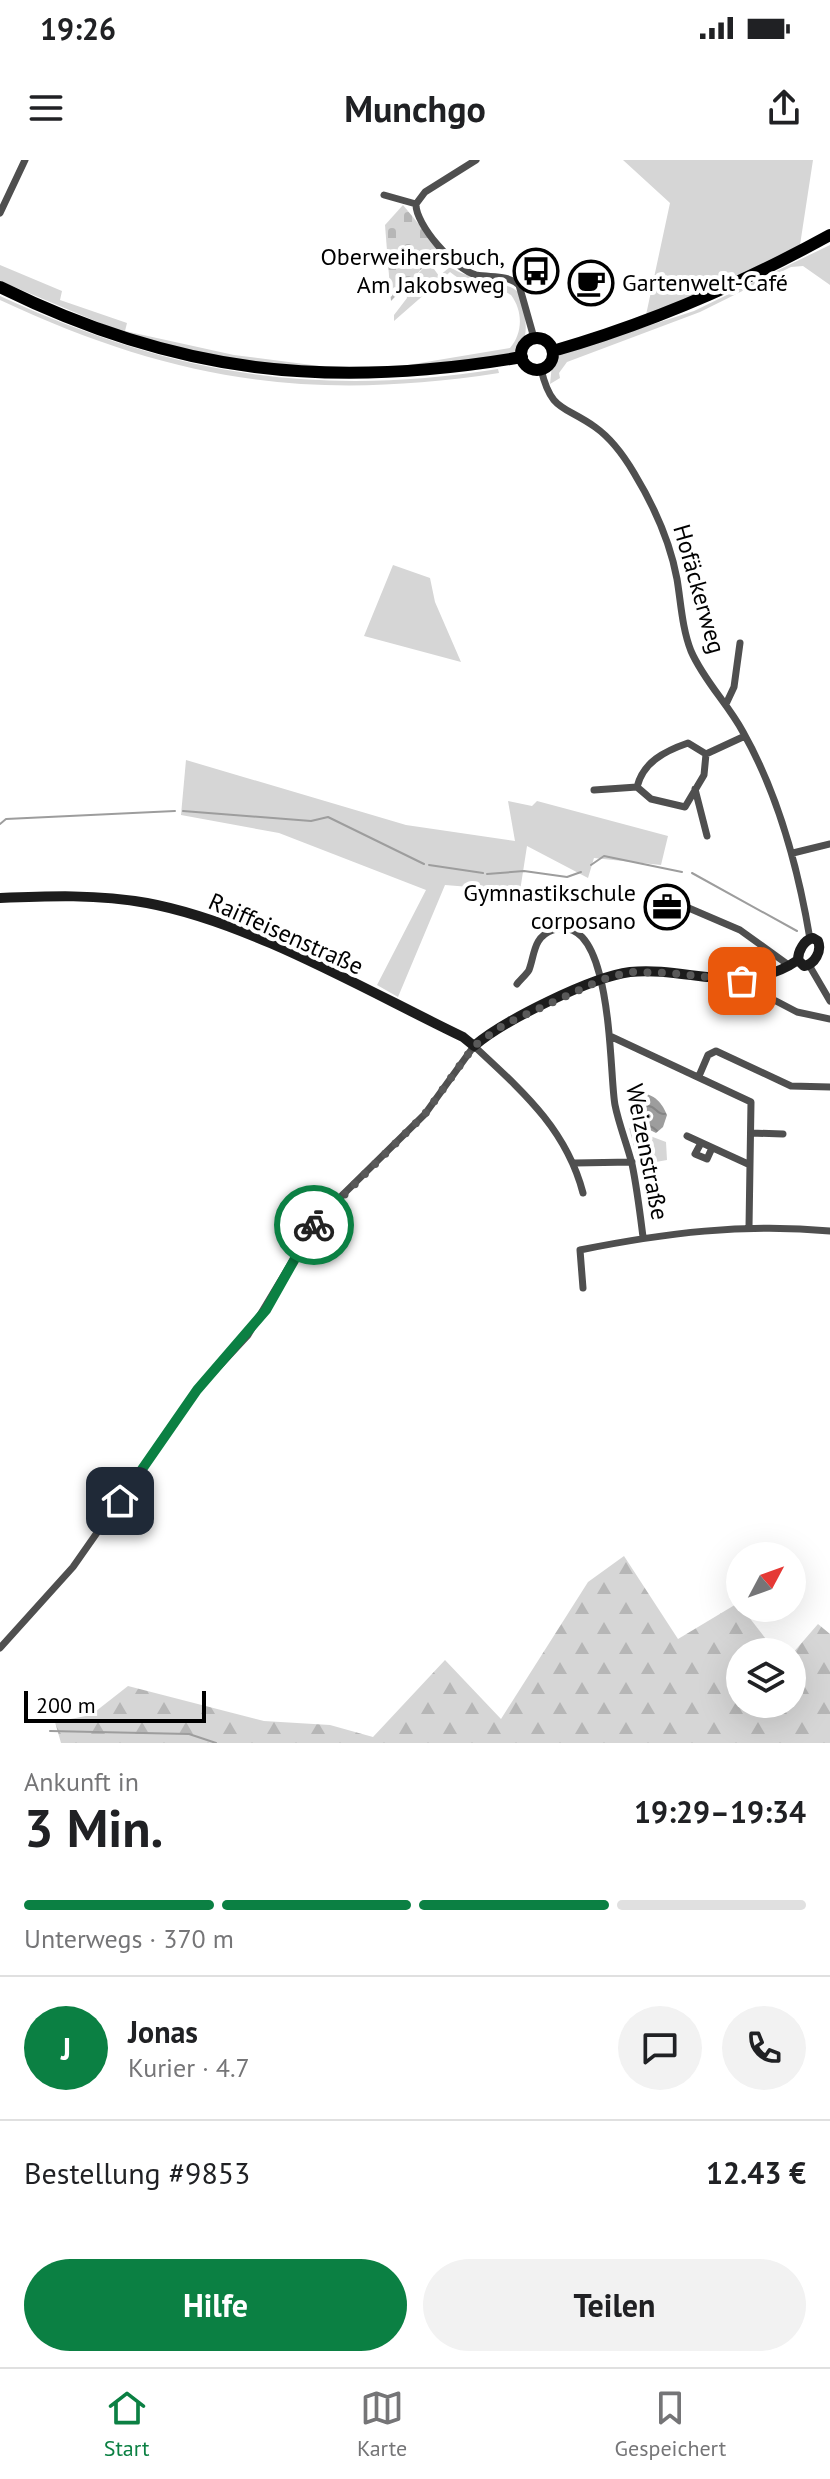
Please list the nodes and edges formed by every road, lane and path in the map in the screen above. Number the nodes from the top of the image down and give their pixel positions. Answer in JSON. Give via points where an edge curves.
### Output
{"nodes":[{"id":1,"x":25,"y":160,"type":"edge"},
{"id":2,"x":476,"y":160,"type":"edge"},
{"id":3,"x":384,"y":195,"type":"dead end"},
{"id":4,"x":416,"y":204,"type":"junction"},
{"id":5,"x":0,"y":213,"type":"edge"},
{"id":6,"x":830,"y":235,"type":"edge"},
{"id":7,"x":0,"y":287,"type":"edge"},
{"id":8,"x":534,"y":338,"type":"junction"},
{"id":9,"x":553,"y":351,"type":"junction"},
{"id":10,"x":522,"y":357,"type":"junction"},
{"id":11,"x":541,"y":369,"type":"junction"},
{"id":12,"x":740,"y":643,"type":"dead end"},
{"id":13,"x":726,"y":704,"type":"junction"},
{"id":14,"x":745,"y":736,"type":"junction"},
{"id":15,"x":706,"y":754,"type":"junction"},
{"id":16,"x":637,"y":787,"type":"junction"},
{"id":17,"x":695,"y":789,"type":"junction"},
{"id":18,"x":594,"y":790,"type":"dead end"},
{"id":19,"x":707,"y":836,"type":"dead end"},
{"id":20,"x":830,"y":844,"type":"edge"},
{"id":21,"x":793,"y":853,"type":"junction"},
{"id":22,"x":0,"y":898,"type":"edge"},
{"id":23,"x":684,"y":906,"type":"dead end"},
{"id":24,"x":820,"y":941,"type":"edge"},
{"id":25,"x":799,"y":964,"type":"junction"},
{"id":26,"x":601,"y":980,"type":"junction"},
{"id":27,"x":517,"y":984,"type":"dead end"},
{"id":28,"x":776,"y":1001,"type":"dead end"},
{"id":29,"x":830,"y":1001,"type":"edge"},
{"id":30,"x":830,"y":1019,"type":"edge"},
{"id":31,"x":612,"y":1037,"type":"junction"},
{"id":32,"x":474,"y":1046,"type":"junction"},
{"id":33,"x":699,"y":1076,"type":"junction"},
{"id":34,"x":830,"y":1087,"type":"edge"},
{"id":35,"x":751,"y":1133,"type":"junction"},
{"id":36,"x":783,"y":1134,"type":"dead end"},
{"id":37,"x":687,"y":1136,"type":"dead end"},
{"id":38,"x":701,"y":1143,"type":"junction"},
{"id":39,"x":712,"y":1148,"type":"junction"},
{"id":40,"x":632,"y":1162,"type":"junction"},
{"id":41,"x":575,"y":1163,"type":"junction"},
{"id":42,"x":748,"y":1164,"type":"junction"},
{"id":43,"x":583,"y":1193,"type":"dead end"},
{"id":44,"x":749,"y":1227,"type":"junction"},
{"id":45,"x":830,"y":1231,"type":"edge"},
{"id":46,"x":643,"y":1237,"type":"junction"},
{"id":47,"x":583,"y":1288,"type":"dead end"},
{"id":48,"x":0,"y":1648,"type":"edge"}],
"edges":[{"from":1,"to":5,"type":"street"},
{"from":2,"to":4,"type":"street","via":[[425,192]]},
{"from":3,"to":4,"type":"street"},
{"from":4,"to":8,"type":"street","via":[[418,219],[456,265],[519,285]]},
{"from":6,"to":9,"type":"main road","via":[[713,295]]},
{"from":7,"to":10,"type":"main road","via":[[130,343],[279,372],[353,375],[448,369]]},
{"from":8,"to":9,"type":"main road","via":[[544,339]]},
{"from":8,"to":10,"type":"main road","via":[[524,345]]},
{"from":9,"to":11,"type":"main road","via":[[551,363]]},
{"from":10,"to":11,"type":"main road","via":[[531,368]]},
{"from":11,"to":13,"type":"street","name":"Hofäckerweg","via":[[553,401],[609,439],[647,496],[674,565],[691,650]]},
{"from":12,"to":13,"type":"street"},
{"from":13,"to":14,"type":"street","name":"Hofäckerweg"},
{"from":14,"to":15,"type":"street"},
{"from":14,"to":21,"type":"street","name":"Hofäckerweg"},
{"from":15,"to":16,"type":"street","via":[[688,743],[670,749],[650,763]]},
{"from":15,"to":17,"type":"street","via":[[704,775]]},
{"from":16,"to":17,"type":"street","via":[[651,799],[685,807]]},
{"from":16,"to":18,"type":"street"},
{"from":17,"to":19,"type":"street"},
{"from":20,"to":21,"type":"street"},
{"from":21,"to":24,"type":"street","name":"Hofäckerweg"},
{"from":22,"to":32,"type":"street","name":"Raiffeisenstraße","via":[[89,896],[197,915],[241,931]]},
{"from":23,"to":25,"type":"street"},
{"from":24,"to":25,"type":"street","via":[[819,951]]},
{"from":24,"to":25,"type":"street","via":[[801,947]]},
{"from":25,"to":26,"type":"street","via":[[742,981],[629,972]]},
{"from":25,"to":29,"type":"street"},
{"from":26,"to":27,"type":"street","name":"Weizenstraße","via":[[588,946],[567,930],[554,929],[538,940],[529,970]]},
{"from":26,"to":31,"type":"street","name":"Weizenstraße"},
{"from":26,"to":32,"type":"street","via":[[505,1024]]},
{"from":28,"to":30,"type":"street"},
{"from":31,"to":33,"type":"street"},
{"from":31,"to":40,"type":"street","name":"Weizenstraße","via":[[614,1103]]},
{"from":32,"to":41,"type":"street","via":[[536,1105]]},
{"from":32,"to":48,"type":"street","via":[[425,1114],[317,1220],[248,1335],[197,1390],[73,1567]]},
{"from":33,"to":34,"type":"street","via":[[708,1055],[716,1051],[791,1086]]},
{"from":33,"to":35,"type":"street","via":[[751,1102]]},
{"from":35,"to":36,"type":"street"},
{"from":35,"to":42,"type":"street"},
{"from":37,"to":38,"type":"street"},
{"from":38,"to":39,"type":"street"},
{"from":38,"to":39,"type":"street","via":[[695,1154],[707,1159]]},
{"from":39,"to":42,"type":"street"},
{"from":40,"to":41,"type":"street"},
{"from":40,"to":46,"type":"street","name":"Weizenstraße"},
{"from":41,"to":43,"type":"street"},
{"from":42,"to":44,"type":"street"},
{"from":44,"to":45,"type":"street"},
{"from":44,"to":46,"type":"street"},
{"from":46,"to":47,"type":"street","via":[[580,1250]]}]}
